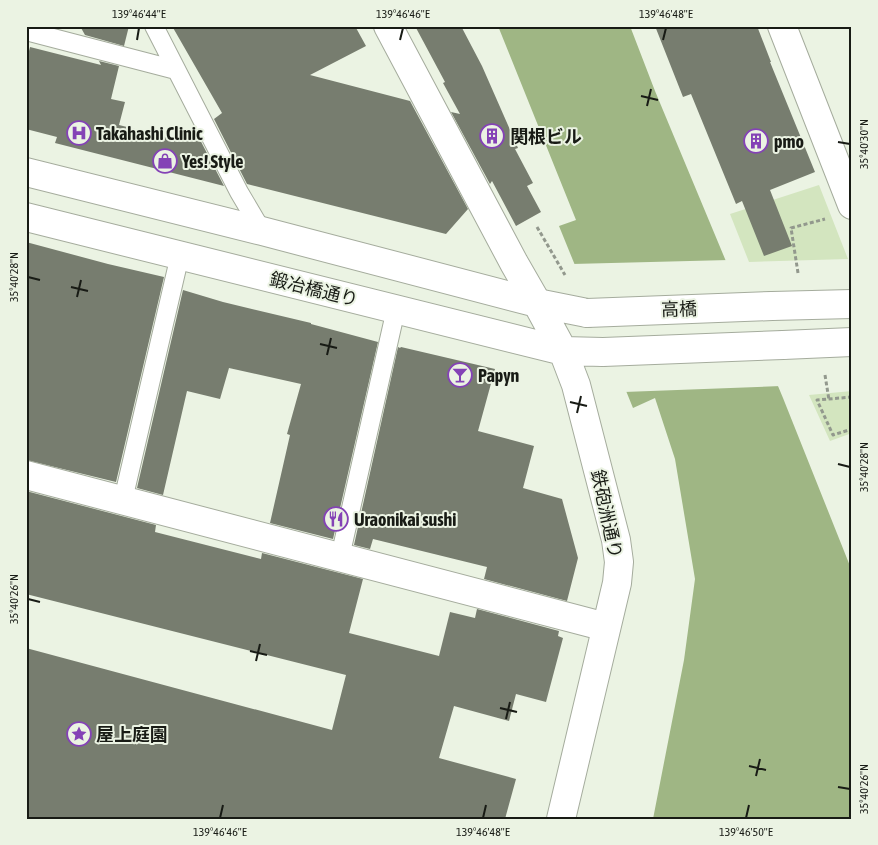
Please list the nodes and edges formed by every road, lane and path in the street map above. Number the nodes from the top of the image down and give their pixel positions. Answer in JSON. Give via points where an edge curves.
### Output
{"nodes":[{"id":1,"x":154,"y":26,"type":"edge"},
{"id":2,"x":388,"y":26,"type":"edge"},
{"id":3,"x":782,"y":26,"type":"edge"},
{"id":4,"x":26,"y":31,"type":"edge"},
{"id":5,"x":176,"y":70,"type":"junction"},
{"id":6,"x":26,"y":172,"type":"edge"},
{"id":7,"x":852,"y":205,"type":"edge"},
{"id":8,"x":26,"y":217,"type":"edge"},
{"id":9,"x":826,"y":219,"type":"dead end"},
{"id":10,"x":537,"y":227,"type":"dead end"},
{"id":11,"x":262,"y":231,"type":"junction"},
{"id":12,"x":180,"y":256,"type":"junction"},
{"id":13,"x":798,"y":274,"type":"dead end"},
{"id":14,"x":564,"y":275,"type":"dead end"},
{"id":15,"x":537,"y":303,"type":"junction"},
{"id":16,"x":852,"y":304,"type":"edge"},
{"id":17,"x":396,"y":309,"type":"junction"},
{"id":18,"x":852,"y":342,"type":"edge"},
{"id":19,"x":564,"y":352,"type":"junction"},
{"id":20,"x":825,"y":374,"type":"dead end"},
{"id":21,"x":852,"y":397,"type":"edge"},
{"id":22,"x":829,"y":400,"type":"junction"},
{"id":23,"x":852,"y":429,"type":"edge"},
{"id":24,"x":26,"y":475,"type":"edge"},
{"id":25,"x":123,"y":500,"type":"junction"},
{"id":26,"x":340,"y":557,"type":"junction"},
{"id":27,"x":606,"y":627,"type":"junction"},
{"id":28,"x":561,"y":819,"type":"edge"}],
"edges":[{"from":1,"to":5,"type":"lane"},
{"from":2,"to":15,"type":"street","name":"鉄砲洲通り"},
{"from":3,"to":7,"type":"street"},
{"from":4,"to":5,"type":"lane"},
{"from":5,"to":11,"type":"lane"},
{"from":6,"to":11,"type":"street"},
{"from":8,"to":12,"type":"street","name":"鍛冶橋通り"},
{"from":9,"to":13,"type":"path","via":[[791,228]]},
{"from":10,"to":14,"type":"path"},
{"from":11,"to":15,"type":"street"},
{"from":12,"to":17,"type":"street","name":"鍛冶橋通り"},
{"from":12,"to":25,"type":"lane"},
{"from":15,"to":16,"type":"street","name":"高橋","bridge":true,"via":[[587,313]]},
{"from":15,"to":19,"type":"street","name":"鉄砲洲通り"},
{"from":17,"to":19,"type":"street","name":"鍛冶橋通り"},
{"from":17,"to":26,"type":"lane"},
{"from":18,"to":19,"type":"street","name":"鍛冶橋通り","bridge":true},
{"from":19,"to":27,"type":"street","name":"鉄砲洲通り","via":[[576,385],[616,540],[617,583]]},
{"from":20,"to":22,"type":"path"},
{"from":21,"to":22,"type":"path"},
{"from":22,"to":23,"type":"path","via":[[817,400],[833,435]]},
{"from":24,"to":25,"type":"street"},
{"from":25,"to":26,"type":"street"},
{"from":26,"to":27,"type":"street"},
{"from":27,"to":28,"type":"street","name":"鉄砲洲通り"}]}
